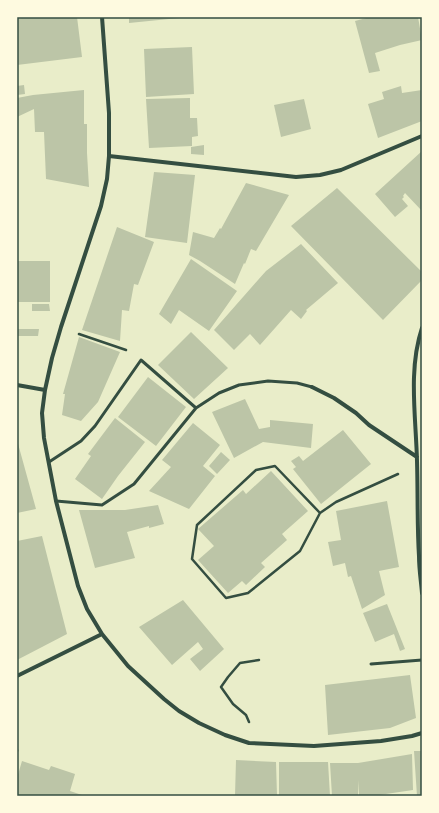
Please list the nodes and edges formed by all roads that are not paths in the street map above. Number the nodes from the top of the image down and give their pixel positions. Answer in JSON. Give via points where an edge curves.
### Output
{"nodes":[{"id":1,"x":102,"y":17,"type":"edge"},
{"id":2,"x":422,"y":136,"type":"edge"},
{"id":3,"x":109,"y":156,"type":"junction"},
{"id":4,"x":422,"y":328,"type":"edge"},
{"id":5,"x":17,"y":385,"type":"edge"},
{"id":6,"x":312,"y":387,"type":"joint"},
{"id":7,"x":45,"y":390,"type":"junction"},
{"id":8,"x":196,"y":408,"type":"junction"},
{"id":9,"x":417,"y":457,"type":"junction"},
{"id":10,"x":48,"y":462,"type":"junction"},
{"id":11,"x":56,"y":501,"type":"junction"},
{"id":12,"x":422,"y":593,"type":"edge"},
{"id":13,"x":102,"y":634,"type":"junction"},
{"id":14,"x":422,"y":660,"type":"edge"},
{"id":15,"x":371,"y":664,"type":"dead end"},
{"id":16,"x":17,"y":676,"type":"edge"},
{"id":17,"x":422,"y":733,"type":"edge"}],
"edges":[{"from":1,"to":3,"type":"street","via":[[109,113]]},
{"from":2,"to":3,"type":"street","via":[[341,170],[296,177]]},
{"from":3,"to":7,"type":"street","via":[[101,206],[61,327]]},
{"from":4,"to":9,"type":"street","via":[[415,362]]},
{"from":5,"to":7,"type":"street"},
{"from":6,"to":8,"type":"lane","via":[[268,380],[239,385],[219,393]]},
{"from":6,"to":9,"type":"street","via":[[334,398]]},
{"from":7,"to":10,"type":"street","via":[[42,413]]},
{"from":8,"to":10,"type":"lane","via":[[141,360],[81,442]]},
{"from":8,"to":11,"type":"lane","via":[[134,484],[121,493],[102,505]]},
{"from":9,"to":12,"type":"street","via":[[418,556]]},
{"from":10,"to":11,"type":"street"},
{"from":11,"to":13,"type":"street","via":[[78,586]]},
{"from":13,"to":16,"type":"street"},
{"from":13,"to":17,"type":"street","via":[[128,666],[179,711],[225,735],[249,743],[314,746],[349,744]]},
{"from":14,"to":15,"type":"lane"}]}
